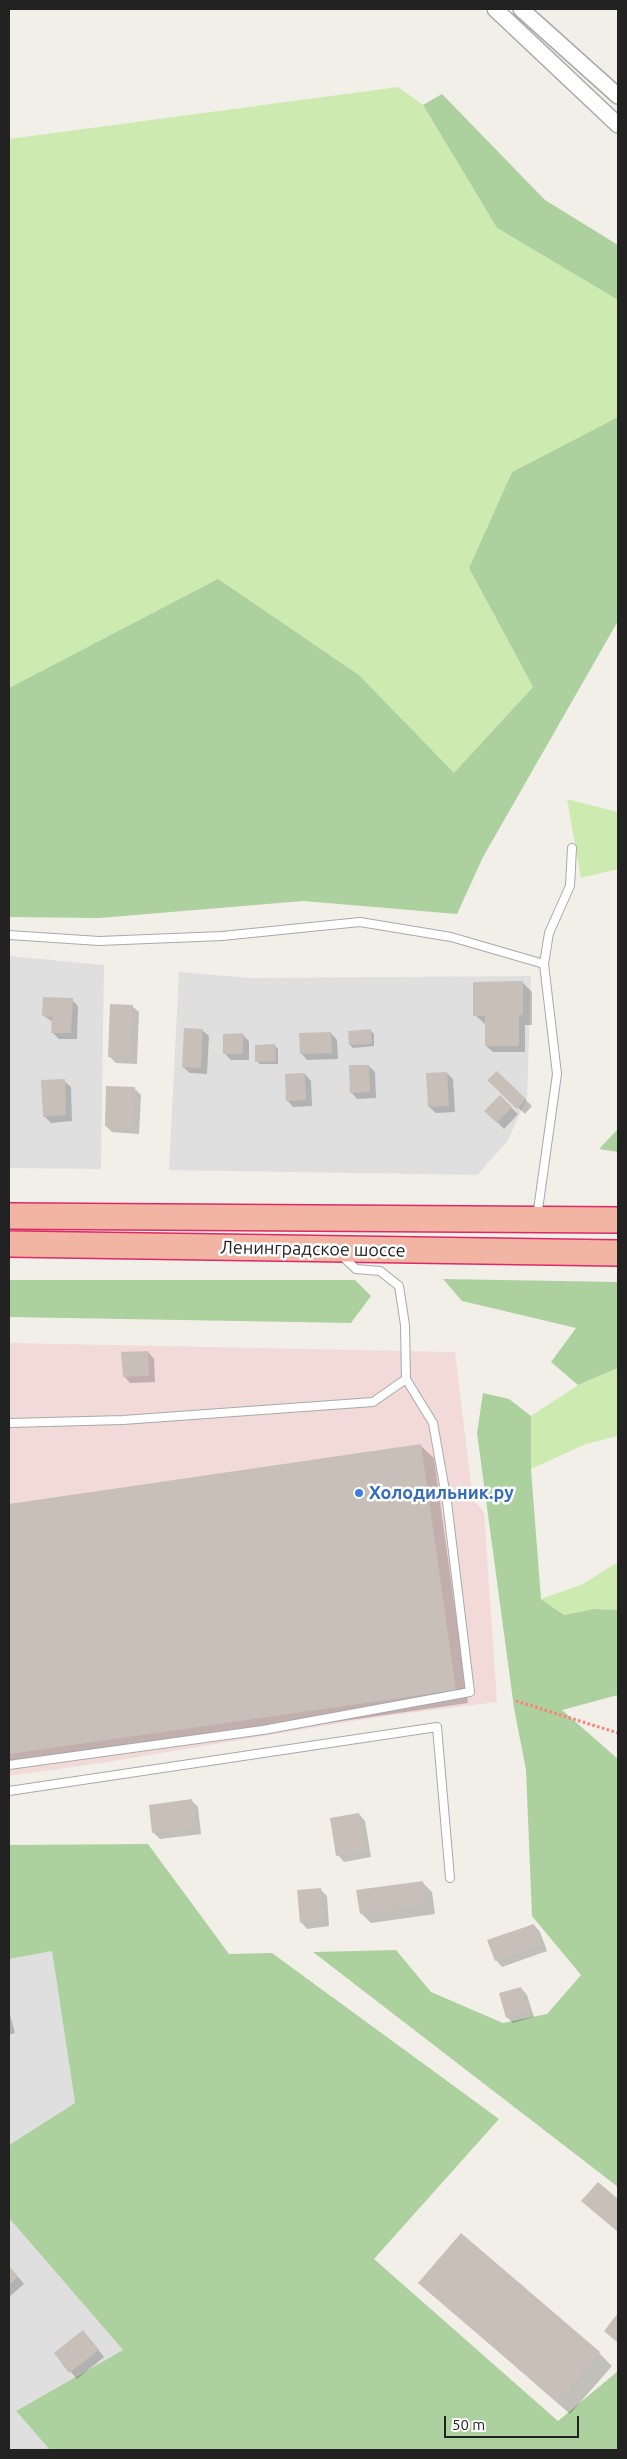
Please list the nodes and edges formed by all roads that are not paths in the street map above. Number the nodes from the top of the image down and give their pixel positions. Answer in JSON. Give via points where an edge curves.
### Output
{"nodes":[{"id":1,"x":495,"y":9,"type":"edge"},
{"id":2,"x":524,"y":12,"type":"edge"},
{"id":3,"x":618,"y":96,"type":"edge"},
{"id":4,"x":618,"y":125,"type":"edge"},
{"id":5,"x":572,"y":848,"type":"dead end"},
{"id":6,"x":9,"y":935,"type":"edge"},
{"id":7,"x":544,"y":964,"type":"junction"},
{"id":8,"x":9,"y":1216,"type":"edge"},
{"id":9,"x":618,"y":1220,"type":"edge"},
{"id":10,"x":537,"y":1221,"type":"junction"},
{"id":11,"x":9,"y":1244,"type":"edge"},
{"id":12,"x":336,"y":1249,"type":"junction"},
{"id":13,"x":618,"y":1253,"type":"edge"},
{"id":14,"x":406,"y":1379,"type":"junction"},
{"id":15,"x":9,"y":1423,"type":"edge"},
{"id":16,"x":9,"y":1765,"type":"edge"},
{"id":17,"x":9,"y":1791,"type":"edge"},
{"id":18,"x":450,"y":1878,"type":"dead end"}],
"edges":[{"from":1,"to":4,"type":"street"},
{"from":2,"to":3,"type":"street"},
{"from":5,"to":7,"type":"lane","via":[[570,886],[550,933]]},
{"from":6,"to":7,"type":"lane","via":[[100,940],[222,936],[360,922],[451,937]]},
{"from":7,"to":10,"type":"lane","via":[[557,1074]]},
{"from":8,"to":10,"type":"highway","name":"Ленинградское шоссе"},
{"from":9,"to":10,"type":"highway","name":"Ленинградское шоссе"},
{"from":11,"to":12,"type":"highway","name":"Ленинградское шоссе"},
{"from":12,"to":13,"type":"highway","name":"Ленинградское шоссе"},
{"from":12,"to":14,"type":"lane","via":[[356,1270],[380,1271],[400,1286]]},
{"from":14,"to":15,"type":"lane","via":[[373,1402],[123,1420]]},
{"from":14,"to":16,"type":"lane","via":[[433,1423],[447,1502],[470,1692],[263,1730]]},
{"from":17,"to":18,"type":"lane","via":[[437,1727]]}]}
